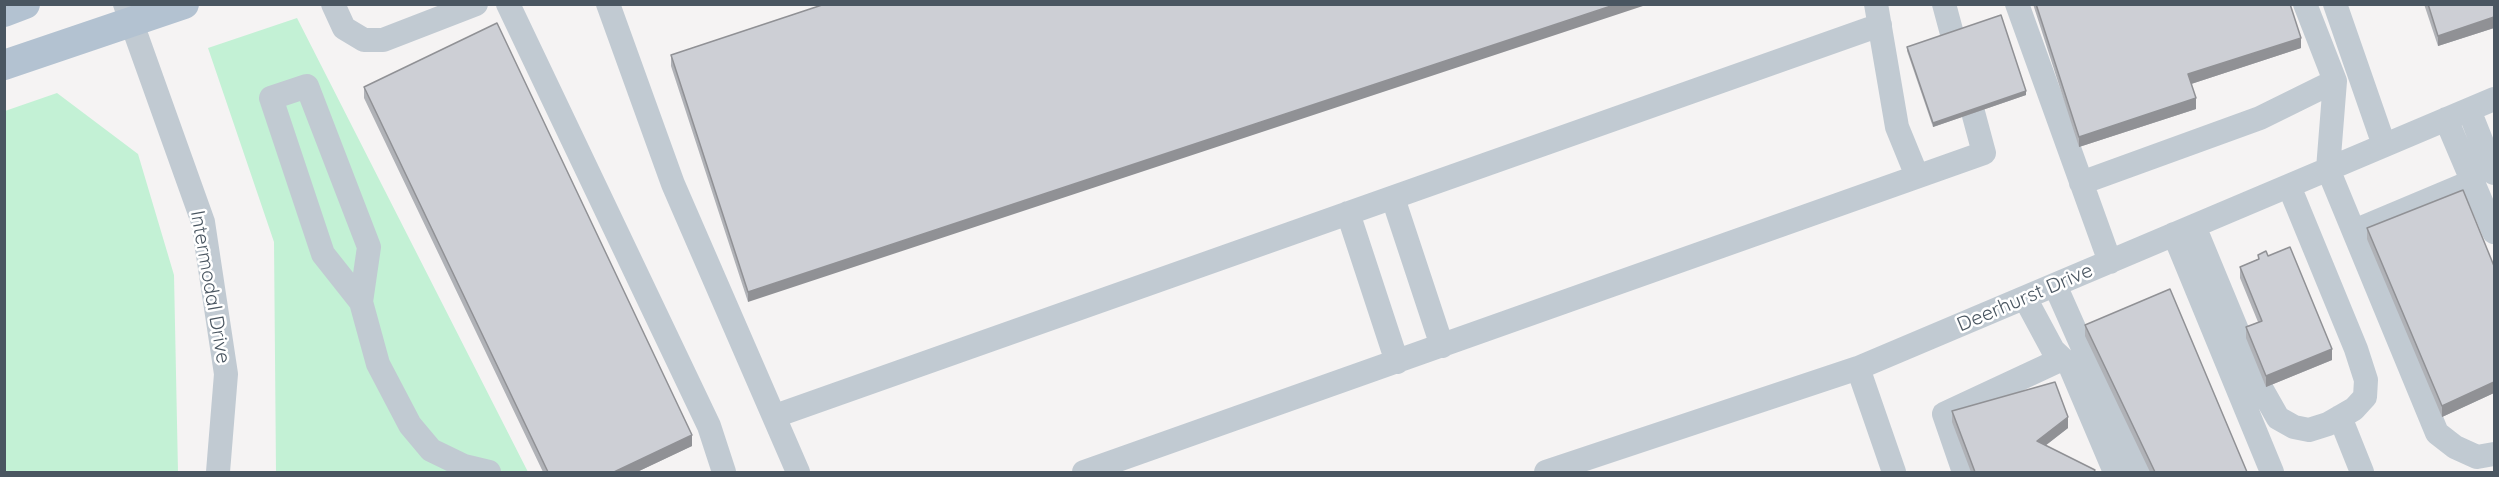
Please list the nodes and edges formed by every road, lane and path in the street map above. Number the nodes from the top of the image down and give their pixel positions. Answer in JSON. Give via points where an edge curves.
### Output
{"nodes":[{"id":1,"x":25,"y":4,"type":"edge"},
{"id":2,"x":183,"y":4,"type":"edge"},
{"id":3,"x":333,"y":4,"type":"edge"},
{"id":4,"x":476,"y":4,"type":"edge"},
{"id":5,"x":508,"y":4,"type":"edge"},
{"id":6,"x":608,"y":4,"type":"edge"},
{"id":7,"x":1944,"y":4,"type":"edge"},
{"id":8,"x":2017,"y":4,"type":"edge"},
{"id":9,"x":2305,"y":4,"type":"edge"},
{"id":10,"x":2335,"y":4,"type":"edge"},
{"id":11,"x":4,"y":12,"type":"edge"},
{"id":12,"x":128,"y":13,"type":"edge"},
{"id":13,"x":1878,"y":15,"type":"edge"},
{"id":14,"x":4,"y":65,"type":"edge"},
{"id":15,"x":2335,"y":81,"type":"junction"},
{"id":16,"x":2494,"y":99,"type":"edge"},
{"id":17,"x":2469,"y":110,"type":"junction"},
{"id":18,"x":2446,"y":119,"type":"junction"},
{"id":19,"x":2384,"y":146,"type":"junction"},
{"id":20,"x":2328,"y":169,"type":"junction"},
{"id":21,"x":2489,"y":173,"type":"edge"},
{"id":22,"x":1917,"y":176,"type":"junction"},
{"id":23,"x":2081,"y":183,"type":"junction"},
{"id":24,"x":2289,"y":186,"type":"junction"},
{"id":25,"x":1393,"y":198,"type":"junction"},
{"id":26,"x":1348,"y":213,"type":"junction"},
{"id":27,"x":2184,"y":230,"type":"junction"},
{"id":28,"x":2354,"y":231,"type":"junction"},
{"id":29,"x":2494,"y":232,"type":"edge"},
{"id":30,"x":2110,"y":262,"type":"junction"},
{"id":31,"x":2055,"y":285,"type":"junction"},
{"id":32,"x":2025,"y":298,"type":"junction"},
{"id":33,"x":361,"y":302,"type":"junction"},
{"id":34,"x":1442,"y":346,"type":"junction"},
{"id":35,"x":2062,"y":359,"type":"junction"},
{"id":36,"x":1397,"y":362,"type":"junction"},
{"id":37,"x":1858,"y":368,"type":"junction"},
{"id":38,"x":775,"y":416,"type":"junction"},
{"id":39,"x":2340,"y":417,"type":"junction"},
{"id":40,"x":2494,"y":454,"type":"edge"},
{"id":41,"x":464,"y":469,"type":"edge"},
{"id":42,"x":218,"y":472,"type":"edge"},
{"id":43,"x":489,"y":472,"type":"edge"},
{"id":44,"x":724,"y":472,"type":"edge"},
{"id":45,"x":798,"y":472,"type":"edge"},
{"id":46,"x":1084,"y":472,"type":"edge"},
{"id":47,"x":1546,"y":472,"type":"edge"},
{"id":48,"x":1894,"y":472,"type":"edge"},
{"id":49,"x":1964,"y":472,"type":"edge"},
{"id":50,"x":2115,"y":472,"type":"edge"},
{"id":51,"x":2138,"y":472,"type":"edge"},
{"id":52,"x":2271,"y":472,"type":"edge"},
{"id":53,"x":2362,"y":472,"type":"edge"}],
"edges":[{"from":1,"to":11,"type":"main road"},
{"from":2,"to":12,"type":"main road"},
{"from":3,"to":4,"type":"street","via":[[344,28],[364,40],[383,40]]},
{"from":5,"to":44,"type":"street","via":[[709,426]]},
{"from":6,"to":38,"type":"street","via":[[672,184]]},
{"from":7,"to":22,"type":"street","via":[[1984,153]]},
{"from":8,"to":23,"type":"street"},
{"from":9,"to":15,"type":"street"},
{"from":10,"to":19,"type":"street"},
{"from":12,"to":14,"type":"main road"},
{"from":12,"to":42,"type":"street","name":"Intermodal Drive","via":[[203,222],[225,374]]},
{"from":13,"to":22,"type":"street","via":[[1898,127]]},
{"from":13,"to":25,"type":"street"},
{"from":15,"to":20,"type":"street"},
{"from":15,"to":23,"type":"street","via":[[2260,118]]},
{"from":16,"to":17,"type":"street","name":"Deerhurst Drive"},
{"from":17,"to":18,"type":"street","name":"Deerhurst Drive"},
{"from":17,"to":21,"type":"street"},
{"from":18,"to":19,"type":"street","name":"Deerhurst Drive"},
{"from":18,"to":21,"type":"street"},
{"from":19,"to":20,"type":"street","name":"Deerhurst Drive"},
{"from":20,"to":24,"type":"street","name":"Deerhurst Drive"},
{"from":20,"to":28,"type":"street"},
{"from":21,"to":28,"type":"street"},
{"from":21,"to":29,"type":"street"},
{"from":22,"to":34,"type":"street"},
{"from":23,"to":30,"type":"street"},
{"from":24,"to":27,"type":"street","name":"Deerhurst Drive"},
{"from":24,"to":39,"type":"street","via":[[2367,380],[2365,397]]},
{"from":25,"to":26,"type":"street"},
{"from":25,"to":34,"type":"street"},
{"from":26,"to":36,"type":"street"},
{"from":26,"to":38,"type":"street"},
{"from":27,"to":30,"type":"street","name":"Deerhurst Drive"},
{"from":27,"to":39,"type":"street","via":[[2278,418],[2309,430]]},
{"from":27,"to":52,"type":"street"},
{"from":28,"to":40,"type":"street","via":[[2437,433],[2477,457]]},
{"from":30,"to":31,"type":"street","name":"Deerhurst Drive"},
{"from":31,"to":32,"type":"street","name":"Deerhurst Drive"},
{"from":31,"to":51,"type":"street"},
{"from":32,"to":35,"type":"street","via":[[2053,350]]},
{"from":32,"to":37,"type":"street","name":"Deerhurst Drive"},
{"from":33,"to":33,"type":"street","via":[[369,247],[307,86],[271,98],[323,254]]},
{"from":33,"to":41,"type":"street","via":[[378,364],[410,425],[431,450]]},
{"from":34,"to":36,"type":"street"},
{"from":35,"to":49,"type":"street","via":[[1944,414]]},
{"from":35,"to":50,"type":"street","via":[[2070,366]]},
{"from":36,"to":46,"type":"street"},
{"from":37,"to":47,"type":"street","name":"Deerhurst Drive"},
{"from":37,"to":48,"type":"street"},
{"from":38,"to":45,"type":"street"},
{"from":39,"to":53,"type":"street"},
{"from":41,"to":43,"type":"street"}]}
